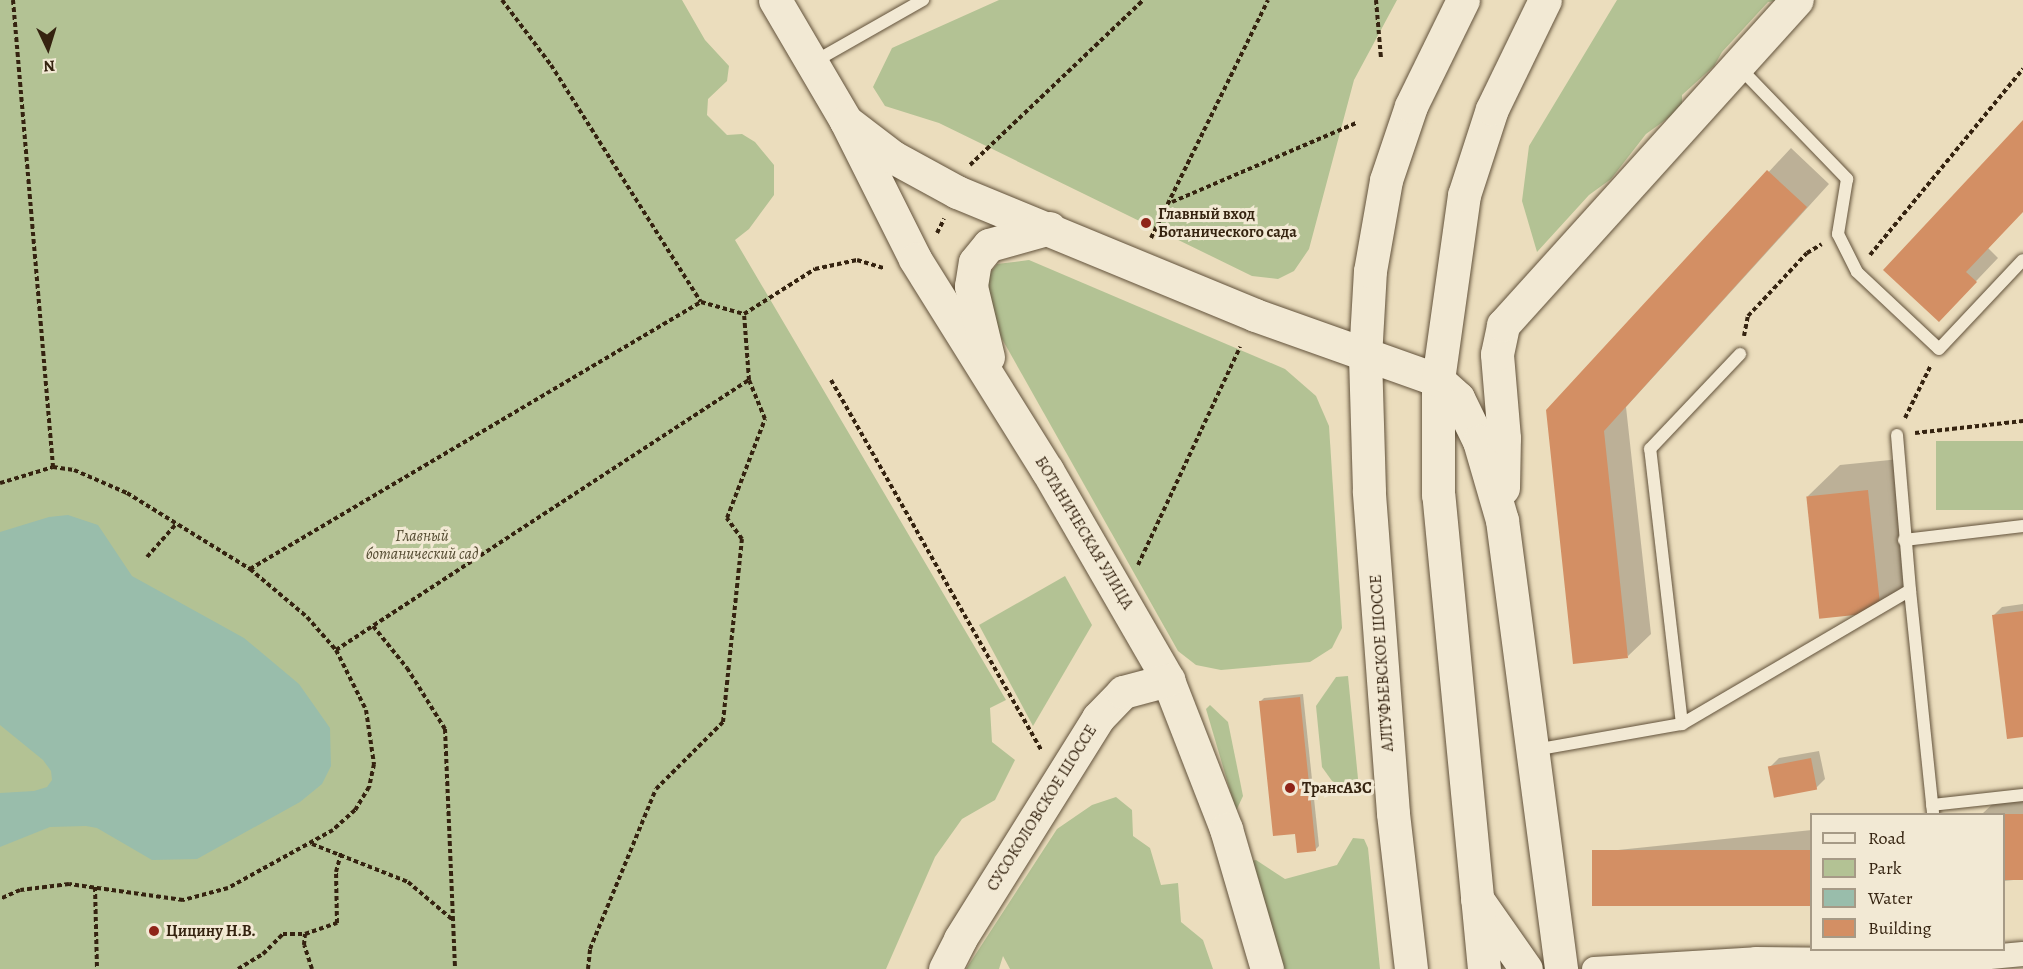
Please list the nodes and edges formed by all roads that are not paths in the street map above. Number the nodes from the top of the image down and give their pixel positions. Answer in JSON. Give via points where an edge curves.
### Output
{"nodes":[{"id":1,"x":775,"y":0,"type":"edge"},
{"id":2,"x":923,"y":0,"type":"edge"},
{"id":3,"x":1463,"y":0,"type":"edge"},
{"id":4,"x":1545,"y":0,"type":"edge"},
{"id":5,"x":1797,"y":0,"type":"edge"},
{"id":6,"x":811,"y":63,"type":"junction"},
{"id":7,"x":1739,"y":67,"type":"junction"},
{"id":8,"x":846,"y":121,"type":"junction"},
{"id":9,"x":1050,"y":228,"type":"junction"},
{"id":10,"x":2023,"y":260,"type":"edge"},
{"id":11,"x":1740,"y":354,"type":"road end"},
{"id":12,"x":1365,"y":357,"type":"junction"},
{"id":13,"x":1438,"y":380,"type":"junction"},
{"id":14,"x":995,"y":385,"type":"junction"},
{"id":15,"x":1897,"y":435,"type":"road end"},
{"id":16,"x":1502,"y":520,"type":"junction"},
{"id":17,"x":2023,"y":526,"type":"edge"},
{"id":18,"x":1904,"y":540,"type":"junction"},
{"id":19,"x":1910,"y":590,"type":"junction"},
{"id":20,"x":1168,"y":680,"type":"junction"},
{"id":21,"x":1682,"y":724,"type":"junction"},
{"id":22,"x":1533,"y":750,"type":"junction"},
{"id":23,"x":2023,"y":795,"type":"edge"},
{"id":24,"x":1932,"y":810,"type":"edge"},
{"id":25,"x":1476,"y":898,"type":"junction"},
{"id":26,"x":2023,"y":954,"type":"edge"},
{"id":27,"x":1946,"y":955,"type":"edge"},
{"id":28,"x":945,"y":969,"type":"edge"},
{"id":29,"x":1267,"y":969,"type":"edge"},
{"id":30,"x":1411,"y":969,"type":"edge"},
{"id":31,"x":1484,"y":969,"type":"edge"},
{"id":32,"x":1526,"y":969,"type":"edge"},
{"id":33,"x":1561,"y":969,"type":"edge"},
{"id":34,"x":1594,"y":969,"type":"edge"}],
"edges":[{"from":1,"to":6,"type":"main road","name":"БОТАНИЧЕСКАЯ УЛИЦА"},
{"from":2,"to":6,"type":"lane"},
{"from":3,"to":12,"type":"main road","name":"АЛТУФЬЕВСКОЕ ШОССЕ","via":[[1411,106],[1386,180],[1370,271]]},
{"from":4,"to":13,"type":"main road","via":[[1492,109],[1464,195]]},
{"from":5,"to":7,"type":"main road"},
{"from":6,"to":8,"type":"main road","name":"БОТАНИЧЕСКАЯ УЛИЦА"},
{"from":7,"to":10,"type":"lane","via":[[1847,179],[1838,234],[1857,272],[1939,349]]},
{"from":7,"to":16,"type":"main road","via":[[1503,325],[1497,354],[1504,438]]},
{"from":8,"to":9,"type":"main road","name":"БОТАНИЧЕСКАЯ УЛИЦА","via":[[892,158],[948,187]]},
{"from":8,"to":14,"type":"main road","name":"БОТАНИЧЕСКАЯ УЛИЦА","via":[[915,259]]},
{"from":9,"to":12,"type":"main road","name":"БОТАНИЧЕСКАЯ УЛИЦА"},
{"from":9,"to":14,"type":"main road","via":[[989,245],[975,262],[971,286]]},
{"from":11,"to":21,"type":"lane","via":[[1650,449]]},
{"from":12,"to":13,"type":"main road","name":"БОТАНИЧЕСКАЯ УЛИЦА"},
{"from":12,"to":30,"type":"main road","name":"АЛТУФЬЕВСКОЕ ШОССЕ","via":[[1369,491],[1393,813]]},
{"from":13,"to":16,"type":"main road","via":[[1458,398],[1479,441]]},
{"from":13,"to":25,"type":"main road","via":[[1438,495]]},
{"from":14,"to":20,"type":"main road","name":"БОТАНИЧЕСКАЯ УЛИЦА"},
{"from":15,"to":18,"type":"lane"},
{"from":16,"to":22,"type":"main road"},
{"from":17,"to":18,"type":"lane"},
{"from":18,"to":19,"type":"lane"},
{"from":19,"to":21,"type":"lane"},
{"from":19,"to":24,"type":"lane"},
{"from":20,"to":28,"type":"main road","name":"СУСОКОЛОВСКОЕ ШОССЕ","via":[[1123,692],[1098,718]]},
{"from":20,"to":29,"type":"main road","name":"БОТАНИЧЕСКАЯ УЛИЦА","via":[[1226,829]]},
{"from":21,"to":22,"type":"lane"},
{"from":22,"to":33,"type":"main road"},
{"from":23,"to":24,"type":"lane"},
{"from":25,"to":31,"type":"main road"},
{"from":25,"to":32,"type":"main road"},
{"from":26,"to":27,"type":"street"},
{"from":27,"to":34,"type":"street","via":[[1756,959]]}]}
